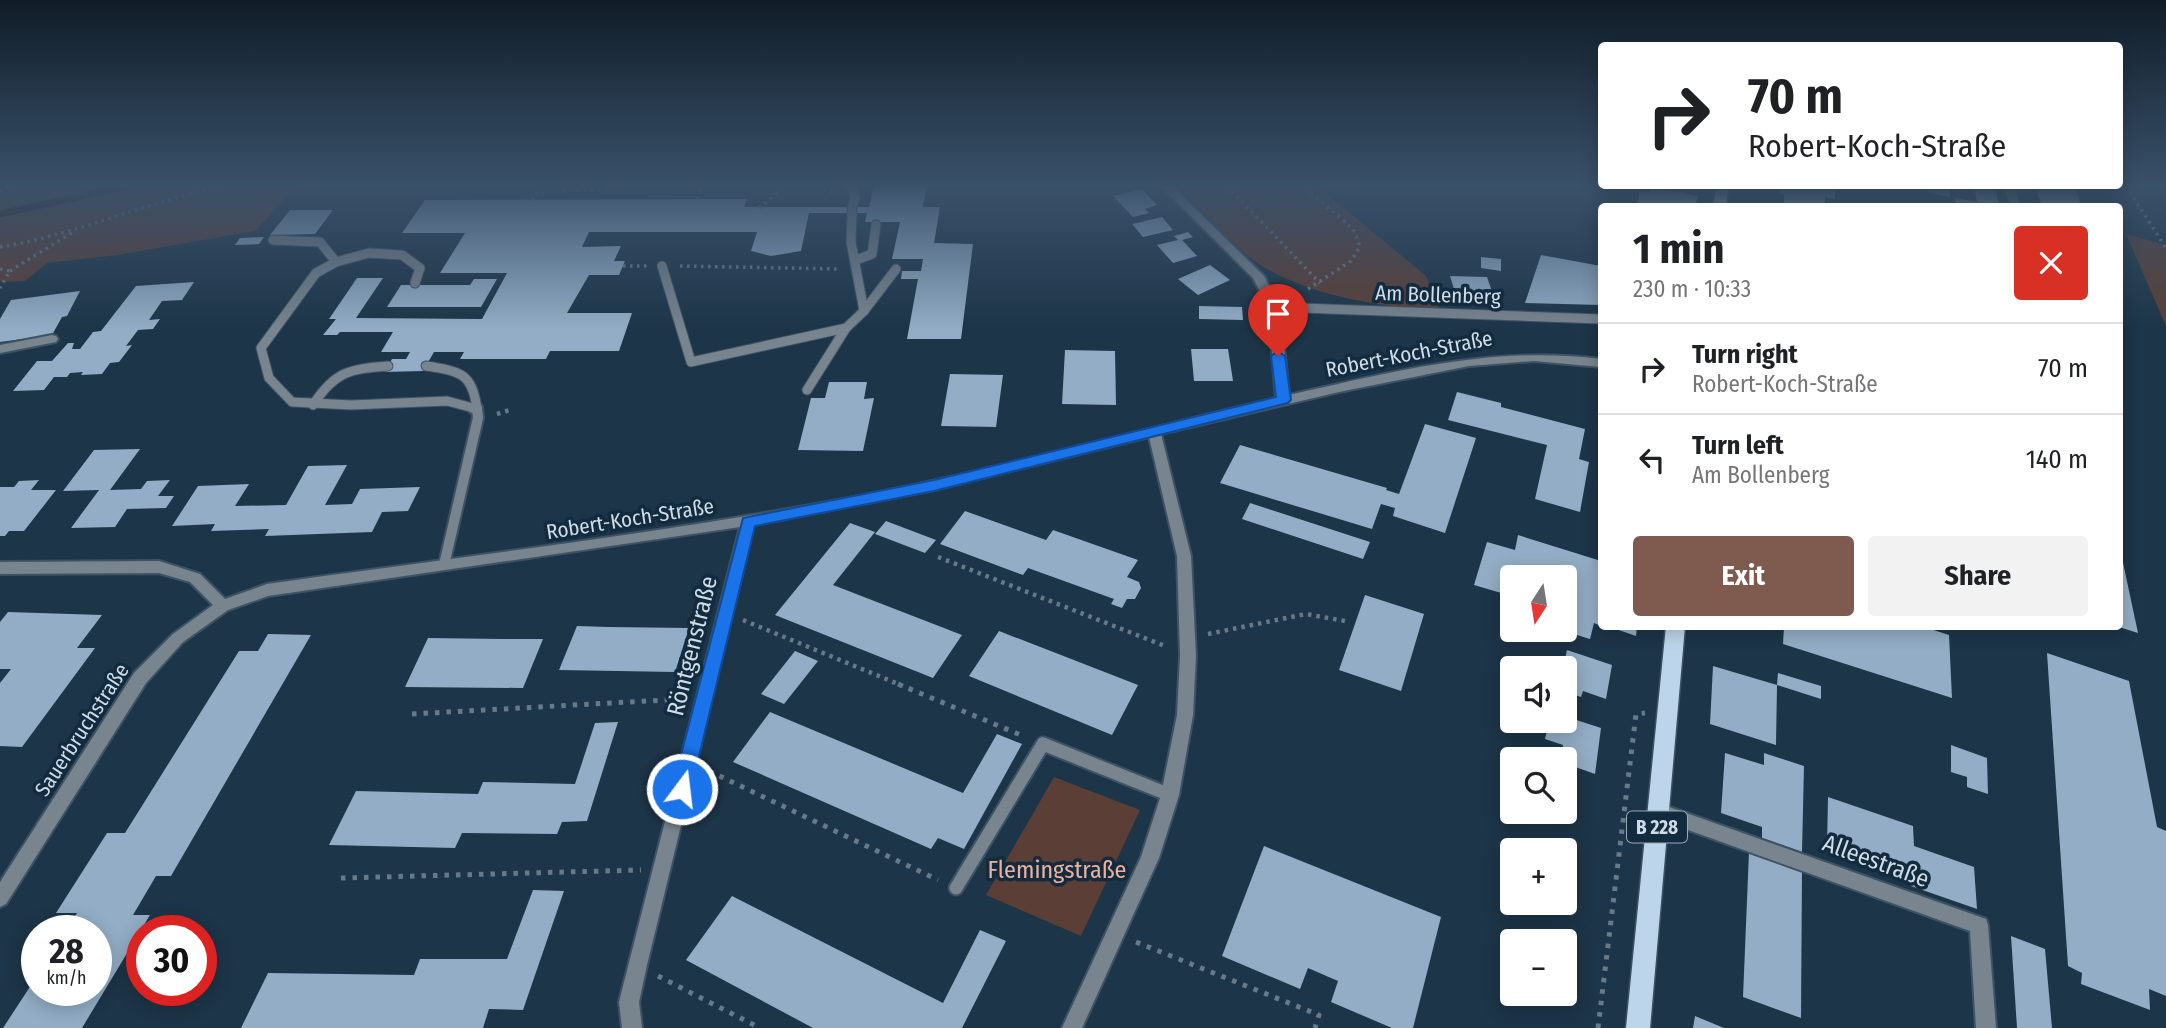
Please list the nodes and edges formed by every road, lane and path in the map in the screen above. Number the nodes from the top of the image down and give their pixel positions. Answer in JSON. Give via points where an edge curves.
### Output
{"nodes":[{"id":1,"x":59,"y":234,"type":"edge"},
{"id":2,"x":71,"y":234,"type":"edge"},
{"id":3,"x":851,"y":234,"type":"edge"},
{"id":4,"x":875,"y":234,"type":"edge"},
{"id":5,"x":1215,"y":234,"type":"edge"},
{"id":6,"x":1273,"y":234,"type":"edge"},
{"id":7,"x":1355,"y":234,"type":"edge"},
{"id":8,"x":2157,"y":236,"type":"joint"},
{"id":9,"x":2166,"y":238,"type":"edge"},
{"id":10,"x":272,"y":240,"type":"dead end"},
{"id":11,"x":0,"y":247,"type":"edge"},
{"id":12,"x":2166,"y":248,"type":"edge"},
{"id":13,"x":336,"y":262,"type":"junction"},
{"id":14,"x":857,"y":265,"type":"junction"},
{"id":15,"x":662,"y":266,"type":"joint"},
{"id":16,"x":0,"y":269,"type":"edge"},
{"id":17,"x":896,"y":269,"type":"dead end"},
{"id":18,"x":10,"y":271,"type":"junction"},
{"id":19,"x":1320,"y":282,"type":"junction"},
{"id":20,"x":415,"y":283,"type":"dead end"},
{"id":21,"x":0,"y":288,"type":"edge"},
{"id":22,"x":1274,"y":307,"type":"junction"},
{"id":23,"x":864,"y":311,"type":"junction"},
{"id":24,"x":1598,"y":319,"type":"edge"},
{"id":25,"x":846,"y":328,"type":"junction"},
{"id":26,"x":52,"y":339,"type":"dead end"},
{"id":27,"x":0,"y":349,"type":"edge"},
{"id":28,"x":1598,"y":363,"type":"edge"},
{"id":29,"x":388,"y":366,"type":"dead end"},
{"id":30,"x":426,"y":366,"type":"dead end"},
{"id":31,"x":807,"y":390,"type":"dead end"},
{"id":32,"x":1283,"y":400,"type":"junction"},
{"id":33,"x":313,"y":404,"type":"junction"},
{"id":34,"x":477,"y":409,"type":"junction"},
{"id":35,"x":1154,"y":431,"type":"junction"},
{"id":36,"x":748,"y":522,"type":"junction"},
{"id":37,"x":938,"y":557,"type":"dead end"},
{"id":38,"x":444,"y":565,"type":"junction"},
{"id":39,"x":0,"y":568,"type":"edge"},
{"id":40,"x":223,"y":606,"type":"junction"},
{"id":41,"x":726,"y":613,"type":"junction"},
{"id":42,"x":1345,"y":621,"type":"dead end"},
{"id":43,"x":1676,"y":630,"type":"edge"},
{"id":44,"x":1187,"y":638,"type":"junction"},
{"id":45,"x":1188,"y":656,"type":"junction"},
{"id":46,"x":705,"y":698,"type":"junction"},
{"id":47,"x":1667,"y":712,"type":"junction"},
{"id":48,"x":412,"y":714,"type":"dead end"},
{"id":49,"x":1043,"y":744,"type":"junction"},
{"id":50,"x":689,"y":762,"type":"junction"},
{"id":51,"x":1170,"y":795,"type":"junction"},
{"id":52,"x":1658,"y":811,"type":"junction"},
{"id":53,"x":660,"y":869,"type":"junction"},
{"id":54,"x":341,"y":878,"type":"dead end"},
{"id":55,"x":956,"y":888,"type":"joint"},
{"id":56,"x":0,"y":898,"type":"edge"},
{"id":57,"x":1115,"y":934,"type":"junction"},
{"id":58,"x":637,"y":965,"type":"junction"},
{"id":59,"x":632,"y":1028,"type":"edge"},
{"id":60,"x":760,"y":1028,"type":"edge"},
{"id":61,"x":1072,"y":1028,"type":"edge"},
{"id":62,"x":1315,"y":1028,"type":"edge"},
{"id":63,"x":1598,"y":1028,"type":"edge"},
{"id":64,"x":1638,"y":1028,"type":"edge"},
{"id":65,"x":1986,"y":1028,"type":"edge"}],
"edges":[{"from":1,"to":11,"type":"path"},
{"from":2,"to":18,"type":"path"},
{"from":3,"to":14,"type":"lane"},
{"from":4,"to":14,"type":"lane","via":[[872,254]]},
{"from":5,"to":22,"type":"street","via":[[1258,276]]},
{"from":6,"to":19,"type":"path"},
{"from":7,"to":19,"type":"path","via":[[1360,246],[1352,261]]},
{"from":8,"to":9,"type":"path"},
{"from":8,"to":12,"type":"path"},
{"from":10,"to":13,"type":"lane","via":[[320,242]]},
{"from":13,"to":20,"type":"lane","via":[[369,253],[402,255],[420,268]]},
{"from":13,"to":33,"type":"lane","via":[[316,273],[261,348],[269,378],[292,402]]},
{"from":14,"to":15,"type":"path"},
{"from":14,"to":23,"type":"lane"},
{"from":15,"to":25,"type":"lane","via":[[691,362]]},
{"from":16,"to":18,"type":"path"},
{"from":17,"to":23,"type":"lane"},
{"from":18,"to":21,"type":"path"},
{"from":19,"to":22,"type":"path"},
{"from":22,"to":24,"type":"lane","name":"Am Bollenberg"},
{"from":22,"to":32,"type":"street"},
{"from":23,"to":25,"type":"lane"},
{"from":25,"to":31,"type":"lane"},
{"from":26,"to":27,"type":"street"},
{"from":28,"to":32,"type":"street","name":"Robert-Koch-Straße","via":[[1517,356],[1465,361]]},
{"from":29,"to":33,"type":"lane","via":[[346,370],[326,383]]},
{"from":30,"to":34,"type":"lane","via":[[468,377]]},
{"from":32,"to":35,"type":"street","name":"Robert-Koch-Straße"},
{"from":33,"to":34,"type":"lane","via":[[447,401]]},
{"from":34,"to":38,"type":"lane"},
{"from":35,"to":36,"type":"street","name":"Robert-Koch-Straße","via":[[934,485]]},
{"from":35,"to":44,"type":"street","via":[[1184,556]]},
{"from":36,"to":38,"type":"street","name":"Robert-Koch-Straße"},
{"from":36,"to":41,"type":"street","name":"Röntgenstraße"},
{"from":37,"to":45,"type":"path"},
{"from":38,"to":40,"type":"street","name":"Robert-Koch-Straße","via":[[267,590]]},
{"from":39,"to":40,"type":"street","via":[[159,567],[195,578]]},
{"from":40,"to":56,"type":"street","name":"Sauerbruchstraße","via":[[178,638],[140,678]]},
{"from":41,"to":46,"type":"street","name":"Röntgenstraße"},
{"from":41,"to":49,"type":"path"},
{"from":42,"to":44,"type":"path","via":[[1306,614]]},
{"from":43,"to":47,"type":"main road","number":"B 228"},
{"from":44,"to":45,"type":"street"},
{"from":45,"to":51,"type":"street","via":[[1185,715]]},
{"from":46,"to":48,"type":"path"},
{"from":46,"to":50,"type":"street","name":"Röntgenstraße"},
{"from":47,"to":52,"type":"main road","number":"B 228"},
{"from":47,"to":63,"type":"path","via":[[1636,714]]},
{"from":49,"to":51,"type":"lane"},
{"from":49,"to":55,"type":"lane"},
{"from":50,"to":53,"type":"street","name":"Röntgenstraße"},
{"from":50,"to":55,"type":"path"},
{"from":51,"to":57,"type":"street","via":[[1150,858]]},
{"from":52,"to":64,"type":"main road","number":"B 228"},
{"from":52,"to":65,"type":"street","name":"Alleestraße","via":[[1979,925]]},
{"from":53,"to":54,"type":"path"},
{"from":53,"to":58,"type":"street","name":"Röntgenstraße"},
{"from":57,"to":61,"type":"street"},
{"from":57,"to":62,"type":"path","via":[[1318,1015]]},
{"from":58,"to":59,"type":"street","name":"Röntgenstraße","via":[[629,1002]]},
{"from":58,"to":60,"type":"path"}]}
